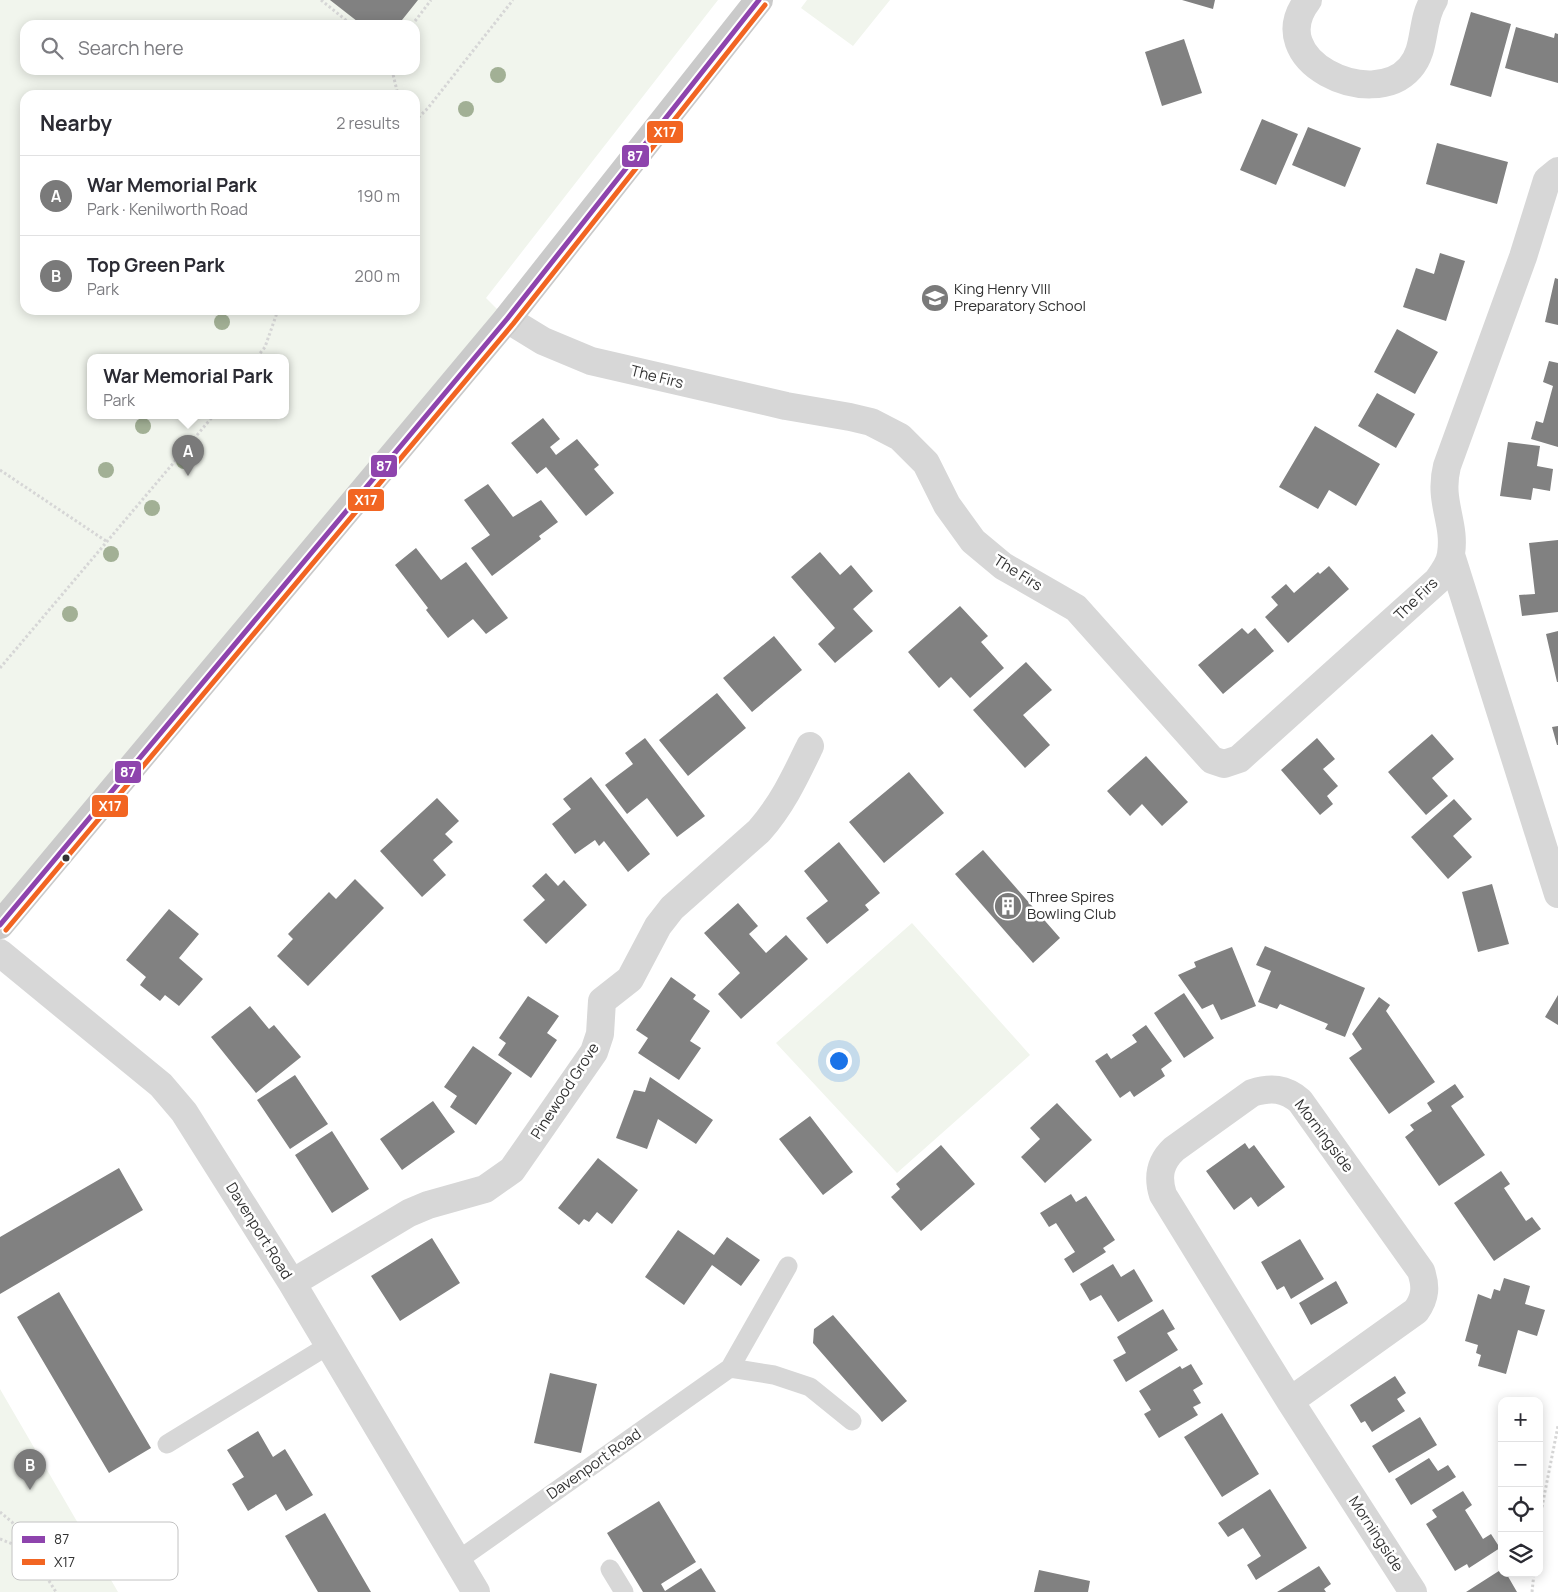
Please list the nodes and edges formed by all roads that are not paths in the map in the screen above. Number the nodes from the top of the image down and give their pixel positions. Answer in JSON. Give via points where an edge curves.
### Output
{"nodes":[{"id":1,"x":759,"y":0,"type":"edge"},
{"id":2,"x":1308,"y":0,"type":"edge"},
{"id":3,"x":1434,"y":0,"type":"edge"},
{"id":4,"x":1558,"y":171,"type":"edge"},
{"id":5,"x":507,"y":319,"type":"junction"},
{"id":6,"x":1451,"y":556,"type":"junction"},
{"id":7,"x":810,"y":746,"type":"dead end"},
{"id":8,"x":1558,"y":894,"type":"edge"},
{"id":9,"x":0,"y":926,"type":"edge"},
{"id":10,"x":0,"y":953,"type":"edge"},
{"id":11,"x":788,"y":1266,"type":"dead end"},
{"id":12,"x":292,"y":1283,"type":"junction"},
{"id":13,"x":329,"y":1344,"type":"junction"},
{"id":14,"x":730,"y":1368,"type":"junction"},
{"id":15,"x":1290,"y":1401,"type":"junction"},
{"id":16,"x":852,"y":1421,"type":"dead end"},
{"id":17,"x":167,"y":1444,"type":"dead end"},
{"id":18,"x":457,"y":1561,"type":"junction"},
{"id":19,"x":610,"y":1569,"type":"dead end"},
{"id":20,"x":476,"y":1592,"type":"edge"},
{"id":21,"x":624,"y":1592,"type":"edge"},
{"id":22,"x":1413,"y":1592,"type":"edge"}],
"edges":[{"from":1,"to":5,"type":"main road"},
{"from":2,"to":3,"type":"street","via":[[1297,27],[1298,39],[1307,59],[1326,73],[1368,85],[1390,81],[1410,69],[1422,46],[1425,21]]},
{"from":4,"to":6,"type":"street","name":"The Firs","via":[[1547,180],[1447,466],[1443,486],[1451,529]]},
{"from":5,"to":6,"type":"street","name":"The Firs","via":[[551,345],[591,361],[786,406],[850,416],[894,433],[926,463],[948,505],[973,541],[1004,566],[1076,608],[1218,763],[1232,763],[1239,759],[1301,705],[1437,581]]},
{"from":5,"to":9,"type":"main road"},
{"from":6,"to":8,"type":"street","name":"The Firs"},
{"from":7,"to":12,"type":"street","name":"Pinewood Grove","via":[[784,800],[771,817],[672,908],[658,926],[630,979],[602,1001],[600,1034],[594,1052],[512,1170],[485,1189],[409,1213]]},
{"from":10,"to":12,"type":"street","name":"Davenport Road","via":[[173,1098]]},
{"from":11,"to":14,"type":"lane","name":"Davenport Road"},
{"from":12,"to":13,"type":"street","name":"Davenport Road"},
{"from":13,"to":17,"type":"lane"},
{"from":13,"to":18,"type":"street","name":"Davenport Road"},
{"from":14,"to":16,"type":"lane","via":[[774,1375],[810,1387]]},
{"from":14,"to":18,"type":"lane","name":"Davenport Road"},
{"from":15,"to":15,"type":"street","name":"Morningside","via":[[1160,1185],[1160,1168],[1174,1148],[1252,1093],[1265,1089],[1290,1092],[1300,1101],[1421,1271],[1425,1282],[1423,1302],[1416,1311]]},
{"from":15,"to":22,"type":"street","name":"Morningside"},
{"from":18,"to":20,"type":"street","name":"Davenport Road"},
{"from":19,"to":21,"type":"lane"}]}
